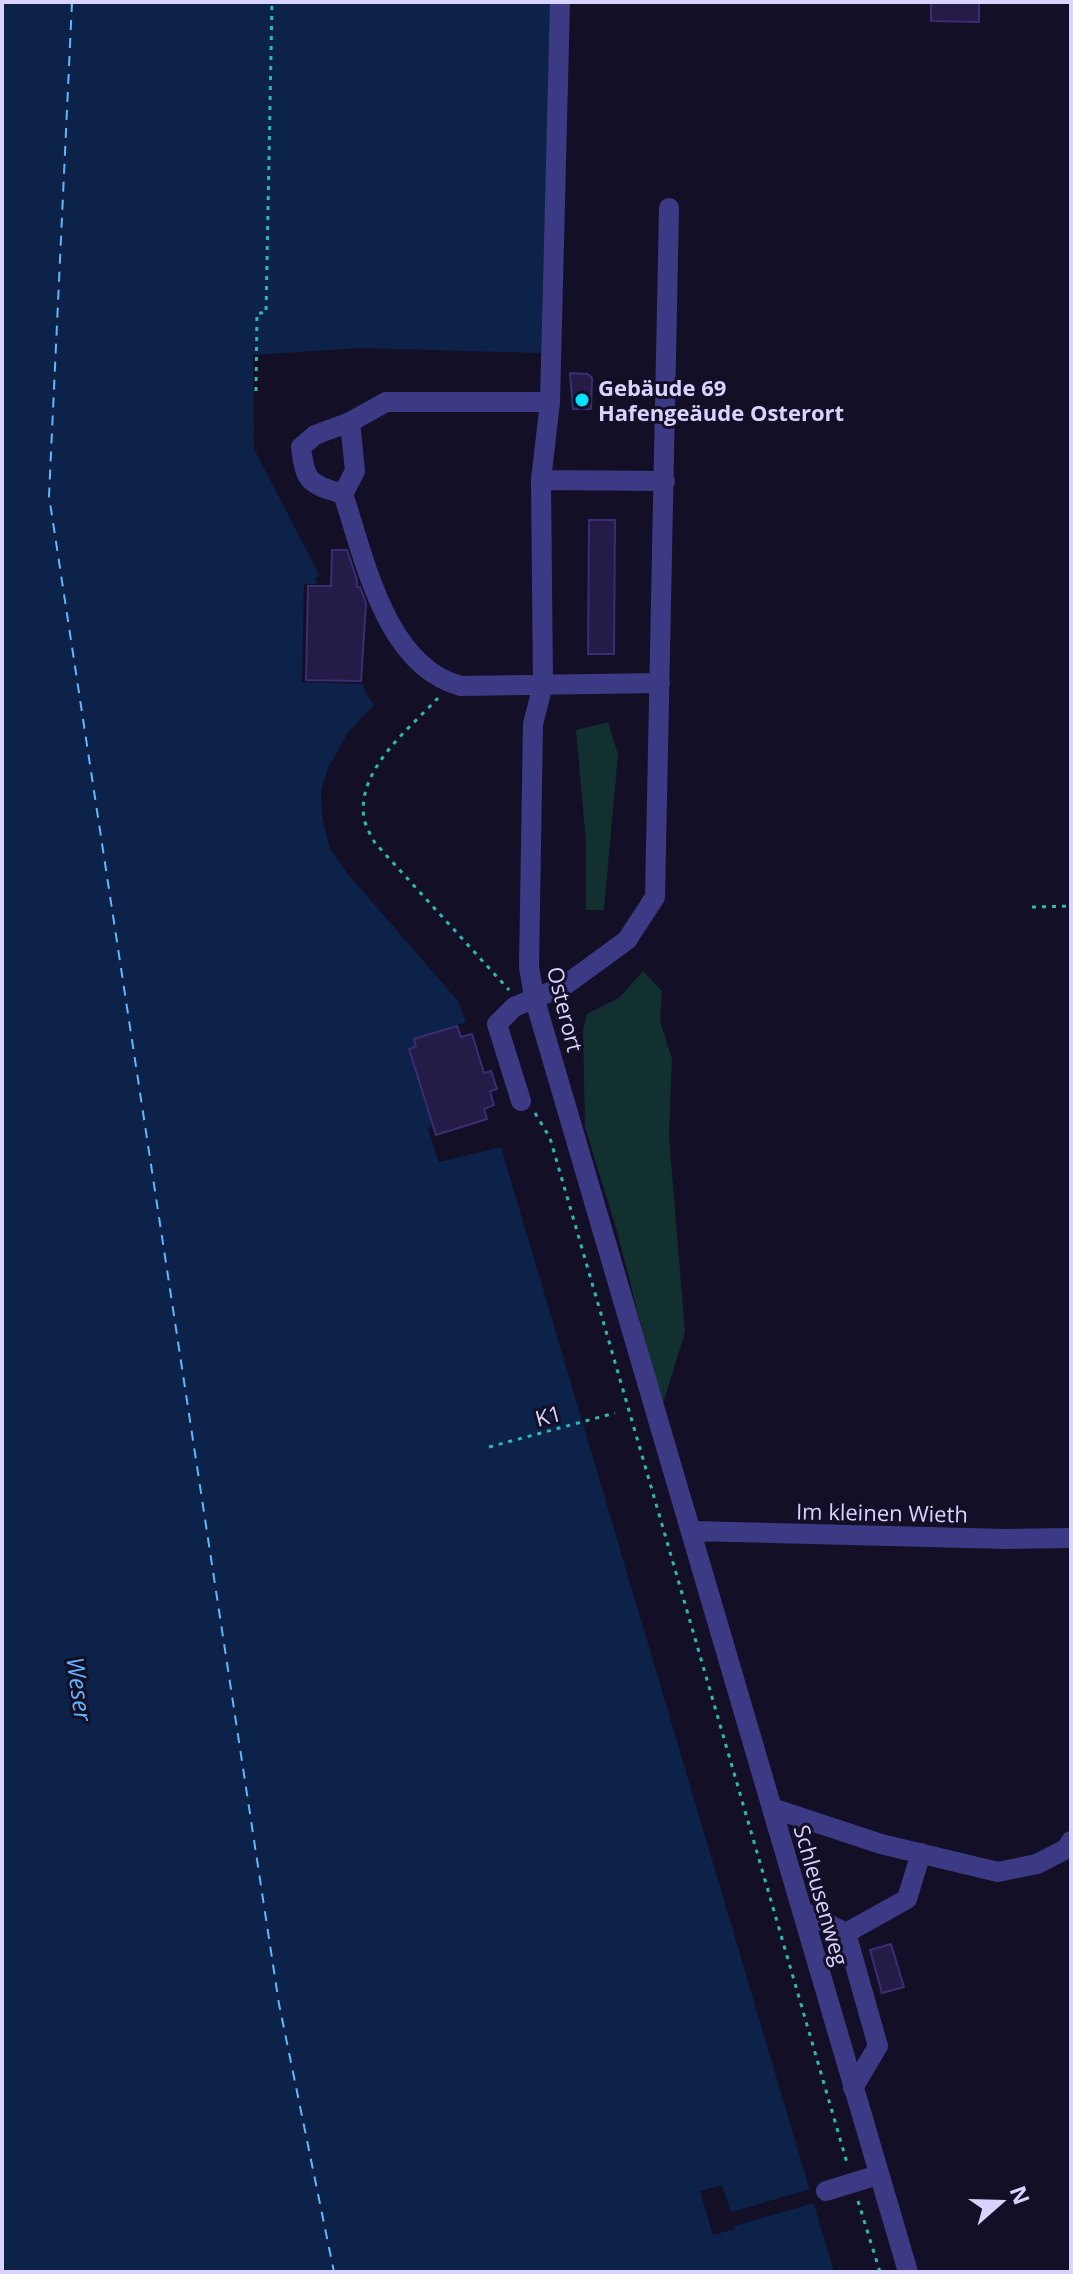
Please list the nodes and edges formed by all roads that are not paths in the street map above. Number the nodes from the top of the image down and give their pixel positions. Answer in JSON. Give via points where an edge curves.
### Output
{"nodes":[{"id":1,"x":560,"y":2,"type":"edge"},
{"id":2,"x":669,"y":208,"type":"dead end"},
{"id":3,"x":550,"y":402,"type":"junction"},
{"id":4,"x":350,"y":422,"type":"junction"},
{"id":5,"x":541,"y":480,"type":"junction"},
{"id":6,"x":665,"y":481,"type":"junction"},
{"id":7,"x":343,"y":494,"type":"junction"},
{"id":8,"x":660,"y":683,"type":"junction"},
{"id":9,"x":543,"y":685,"type":"junction"},
{"id":10,"x":534,"y":997,"type":"junction"},
{"id":11,"x":521,"y":1101,"type":"road end"},
{"id":12,"x":692,"y":1531,"type":"junction"},
{"id":13,"x":1071,"y":1538,"type":"edge"},
{"id":14,"x":772,"y":1808,"type":"junction"},
{"id":15,"x":1071,"y":1841,"type":"edge"},
{"id":16,"x":921,"y":1853,"type":"junction"},
{"id":17,"x":802,"y":1911,"type":"junction"},
{"id":18,"x":846,"y":1933,"type":"junction"},
{"id":19,"x":853,"y":2088,"type":"junction"},
{"id":20,"x":878,"y":2175,"type":"junction"},
{"id":21,"x":826,"y":2191,"type":"dead end"},
{"id":22,"x":908,"y":2272,"type":"edge"}],
"edges":[{"from":1,"to":3,"type":"street","name":"Osterort"},
{"from":2,"to":6,"type":"street"},
{"from":3,"to":4,"type":"street","via":[[386,402]]},
{"from":3,"to":5,"type":"street","name":"Osterort"},
{"from":4,"to":7,"type":"street","via":[[355,471]]},
{"from":4,"to":7,"type":"street","via":[[315,435],[301,447],[303,470],[313,485]]},
{"from":5,"to":6,"type":"street"},
{"from":5,"to":9,"type":"street","name":"Osterort"},
{"from":6,"to":8,"type":"street"},
{"from":7,"to":9,"type":"street","via":[[383,614],[408,650],[440,680],[496,687]]},
{"from":8,"to":9,"type":"street"},
{"from":8,"to":10,"type":"street","via":[[655,897],[627,940],[564,986]]},
{"from":9,"to":10,"type":"street","name":"Osterort","via":[[533,724],[529,967]]},
{"from":10,"to":11,"type":"street","via":[[497,1024]]},
{"from":10,"to":12,"type":"street","name":"Osterort"},
{"from":12,"to":13,"type":"street","name":"Im kleinen Wieth"},
{"from":12,"to":14,"type":"street","name":"Schleusenweg"},
{"from":14,"to":16,"type":"street"},
{"from":14,"to":17,"type":"street","name":"Schleusenweg"},
{"from":15,"to":16,"type":"street","via":[[1037,1864],[998,1872]]},
{"from":16,"to":18,"type":"street","via":[[907,1899]]},
{"from":17,"to":18,"type":"street"},
{"from":17,"to":19,"type":"street","name":"Schleusenweg"},
{"from":18,"to":19,"type":"street","via":[[878,2046]]},
{"from":19,"to":20,"type":"street","name":"Schleusenweg"},
{"from":20,"to":21,"type":"street"},
{"from":20,"to":22,"type":"street","name":"Schleusenweg"}]}
